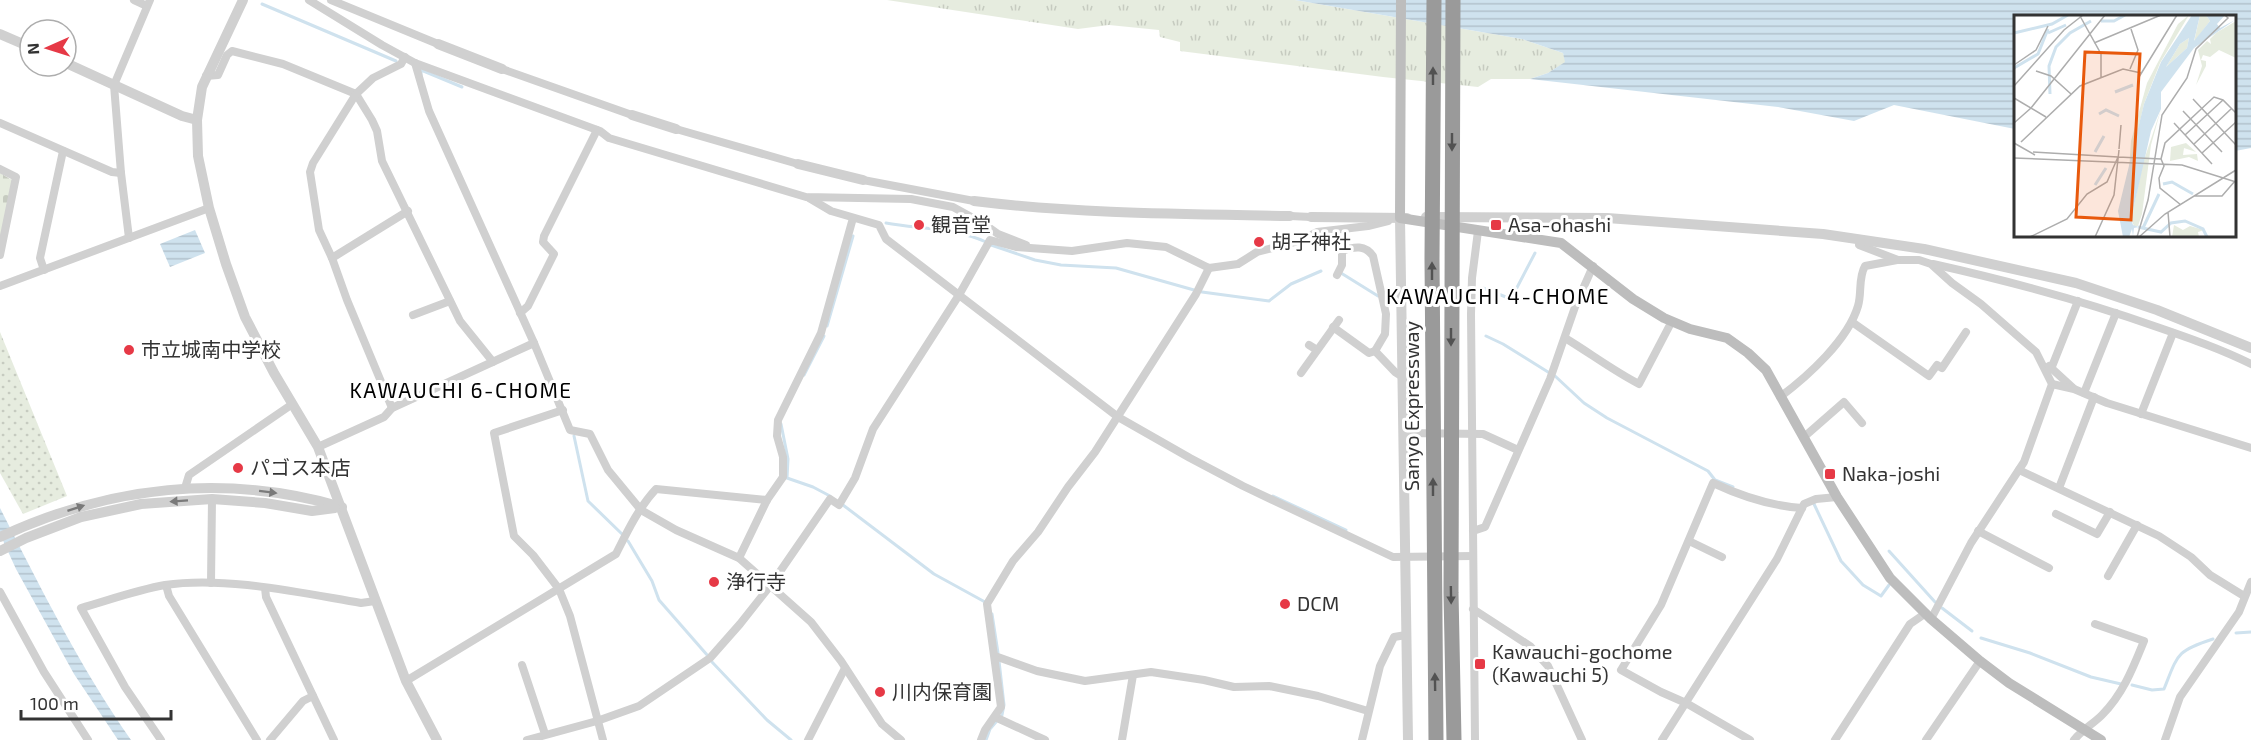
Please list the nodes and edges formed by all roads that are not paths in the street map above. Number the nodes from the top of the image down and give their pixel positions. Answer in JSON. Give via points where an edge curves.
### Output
{"nodes":[{"id":1,"x":134,"y":0,"type":"edge"},
{"id":2,"x":243,"y":0,"type":"edge"},
{"id":3,"x":309,"y":0,"type":"edge"},
{"id":4,"x":331,"y":0,"type":"edge"},
{"id":5,"x":1401,"y":0,"type":"edge"},
{"id":6,"x":1434,"y":0,"type":"edge"},
{"id":7,"x":1452,"y":0,"type":"edge"},
{"id":8,"x":149,"y":3,"type":"edge"},
{"id":9,"x":0,"y":34,"type":"edge"},
{"id":10,"x":18,"y":42,"type":"edge"},
{"id":11,"x":438,"y":44,"type":"joint"},
{"id":12,"x":405,"y":57,"type":"junction"},
{"id":13,"x":415,"y":63,"type":"junction"},
{"id":14,"x":78,"y":68,"type":"edge"},
{"id":15,"x":502,"y":69,"type":"joint"},
{"id":16,"x":206,"y":76,"type":"junction"},
{"id":17,"x":114,"y":85,"type":"junction"},
{"id":18,"x":356,"y":94,"type":"junction"},
{"id":19,"x":632,"y":115,"type":"joint"},
{"id":20,"x":197,"y":120,"type":"junction"},
{"id":21,"x":0,"y":123,"type":"edge"},
{"id":22,"x":676,"y":129,"type":"joint"},
{"id":23,"x":597,"y":130,"type":"junction"},
{"id":24,"x":63,"y":151,"type":"junction"},
{"id":25,"x":798,"y":164,"type":"joint"},
{"id":26,"x":0,"y":169,"type":"edge"},
{"id":27,"x":121,"y":173,"type":"junction"},
{"id":28,"x":863,"y":180,"type":"joint"},
{"id":29,"x":806,"y":196,"type":"junction"},
{"id":30,"x":974,"y":201,"type":"joint"},
{"id":31,"x":209,"y":208,"type":"junction"},
{"id":32,"x":408,"y":211,"type":"junction"},
{"id":33,"x":1400,"y":213,"type":"junction"},
{"id":34,"x":1290,"y":216,"type":"joint"},
{"id":35,"x":1311,"y":217,"type":"joint"},
{"id":36,"x":853,"y":218,"type":"junction"},
{"id":37,"x":1478,"y":231,"type":"junction"},
{"id":38,"x":129,"y":238,"type":"junction"},
{"id":39,"x":1860,"y":239,"type":"junction"},
{"id":40,"x":1036,"y":249,"type":"junction"},
{"id":41,"x":0,"y":255,"type":"edge"},
{"id":42,"x":332,"y":258,"type":"junction"},
{"id":43,"x":1898,"y":260,"type":"junction"},
{"id":44,"x":1931,"y":264,"type":"junction"},
{"id":45,"x":1593,"y":266,"type":"junction"},
{"id":46,"x":1209,"y":268,"type":"junction"},
{"id":47,"x":44,"y":270,"type":"junction"},
{"id":48,"x":1337,"y":275,"type":"dead end"},
{"id":49,"x":0,"y":286,"type":"edge"},
{"id":50,"x":959,"y":295,"type":"junction"},
{"id":51,"x":2078,"y":301,"type":"junction"},
{"id":52,"x":450,"y":302,"type":"junction"},
{"id":53,"x":520,"y":313,"type":"junction"},
{"id":54,"x":2116,"y":313,"type":"junction"},
{"id":55,"x":413,"y":315,"type":"dead end"},
{"id":56,"x":1672,"y":321,"type":"junction"},
{"id":57,"x":1852,"y":322,"type":"junction"},
{"id":58,"x":1966,"y":332,"type":"dead end"},
{"id":59,"x":2173,"y":333,"type":"junction"},
{"id":60,"x":1565,"y":338,"type":"junction"},
{"id":61,"x":534,"y":343,"type":"junction"},
{"id":62,"x":1309,"y":345,"type":"dead end"},
{"id":63,"x":2251,"y":348,"type":"edge"},
{"id":64,"x":1317,"y":350,"type":"junction"},
{"id":65,"x":1375,"y":351,"type":"junction"},
{"id":66,"x":2036,"y":352,"type":"junction"},
{"id":67,"x":493,"y":362,"type":"junction"},
{"id":68,"x":2251,"y":364,"type":"edge"},
{"id":69,"x":1301,"y":369,"type":"dead end"},
{"id":70,"x":2051,"y":369,"type":"junction"},
{"id":71,"x":1403,"y":377,"type":"junction"},
{"id":72,"x":2052,"y":384,"type":"junction"},
{"id":73,"x":2074,"y":389,"type":"junction"},
{"id":74,"x":2084,"y":393,"type":"junction"},
{"id":75,"x":1780,"y":398,"type":"junction"},
{"id":76,"x":2094,"y":398,"type":"junction"},
{"id":77,"x":291,"y":405,"type":"junction"},
{"id":78,"x":392,"y":408,"type":"junction"},
{"id":79,"x":563,"y":410,"type":"junction"},
{"id":80,"x":2141,"y":414,"type":"junction"},
{"id":81,"x":1118,"y":417,"type":"junction"},
{"id":82,"x":1862,"y":423,"type":"dead end"},
{"id":83,"x":1472,"y":432,"type":"junction"},
{"id":84,"x":1405,"y":434,"type":"junction"},
{"id":85,"x":1804,"y":436,"type":"junction"},
{"id":86,"x":318,"y":447,"type":"junction"},
{"id":87,"x":2251,"y":448,"type":"edge"},
{"id":88,"x":1518,"y":450,"type":"junction"},
{"id":89,"x":2019,"y":470,"type":"junction"},
{"id":90,"x":185,"y":488,"type":"junction"},
{"id":91,"x":2059,"y":488,"type":"junction"},
{"id":92,"x":1837,"y":497,"type":"junction"},
{"id":93,"x":212,"y":499,"type":"junction"},
{"id":94,"x":767,"y":500,"type":"junction"},
{"id":95,"x":342,"y":507,"type":"junction"},
{"id":96,"x":1802,"y":508,"type":"junction"},
{"id":97,"x":641,"y":510,"type":"junction"},
{"id":98,"x":2110,"y":512,"type":"junction"},
{"id":99,"x":2056,"y":514,"type":"dead end"},
{"id":100,"x":2137,"y":525,"type":"junction"},
{"id":101,"x":1473,"y":531,"type":"junction"},
{"id":102,"x":1978,"y":531,"type":"junction"},
{"id":103,"x":23,"y":533,"type":"junction"},
{"id":104,"x":0,"y":537,"type":"edge"},
{"id":105,"x":1689,"y":541,"type":"junction"},
{"id":106,"x":0,"y":550,"type":"edge"},
{"id":107,"x":1473,"y":556,"type":"junction"},
{"id":108,"x":1405,"y":557,"type":"junction"},
{"id":109,"x":1722,"y":557,"type":"dead end"},
{"id":110,"x":739,"y":558,"type":"junction"},
{"id":111,"x":2049,"y":568,"type":"dead end"},
{"id":112,"x":2108,"y":576,"type":"dead end"},
{"id":113,"x":2251,"y":582,"type":"edge"},
{"id":114,"x":211,"y":583,"type":"junction"},
{"id":115,"x":166,"y":585,"type":"junction"},
{"id":116,"x":770,"y":586,"type":"junction"},
{"id":117,"x":265,"y":588,"type":"junction"},
{"id":118,"x":559,"y":588,"type":"junction"},
{"id":119,"x":0,"y":592,"type":"edge"},
{"id":120,"x":2244,"y":596,"type":"junction"},
{"id":121,"x":375,"y":601,"type":"junction"},
{"id":122,"x":1473,"y":609,"type":"junction"},
{"id":123,"x":1928,"y":616,"type":"junction"},
{"id":124,"x":2095,"y":624,"type":"dead end"},
{"id":125,"x":1406,"y":635,"type":"junction"},
{"id":126,"x":995,"y":656,"type":"junction"},
{"id":127,"x":1980,"y":661,"type":"junction"},
{"id":128,"x":522,"y":665,"type":"dead end"},
{"id":129,"x":845,"y":668,"type":"junction"},
{"id":130,"x":1133,"y":675,"type":"junction"},
{"id":131,"x":406,"y":681,"type":"junction"},
{"id":132,"x":313,"y":696,"type":"junction"},
{"id":133,"x":1686,"y":703,"type":"junction"},
{"id":134,"x":1368,"y":711,"type":"junction"},
{"id":135,"x":995,"y":717,"type":"junction"},
{"id":136,"x":597,"y":721,"type":"junction"},
{"id":137,"x":2083,"y":729,"type":"junction"},
{"id":138,"x":545,"y":734,"type":"junction"},
{"id":139,"x":88,"y":740,"type":"edge"},
{"id":140,"x":161,"y":740,"type":"edge"},
{"id":141,"x":257,"y":740,"type":"edge"},
{"id":142,"x":270,"y":740,"type":"edge"},
{"id":143,"x":334,"y":740,"type":"edge"},
{"id":144,"x":438,"y":740,"type":"edge"},
{"id":145,"x":527,"y":740,"type":"edge"},
{"id":146,"x":603,"y":740,"type":"edge"},
{"id":147,"x":808,"y":740,"type":"edge"},
{"id":148,"x":901,"y":740,"type":"edge"},
{"id":149,"x":981,"y":740,"type":"edge"},
{"id":150,"x":1045,"y":740,"type":"edge"},
{"id":151,"x":1122,"y":740,"type":"edge"},
{"id":152,"x":1362,"y":740,"type":"edge"},
{"id":153,"x":1408,"y":740,"type":"edge"},
{"id":154,"x":1436,"y":740,"type":"edge"},
{"id":155,"x":1454,"y":740,"type":"edge"},
{"id":156,"x":1475,"y":740,"type":"edge"},
{"id":157,"x":1582,"y":740,"type":"edge"},
{"id":158,"x":1662,"y":740,"type":"edge"},
{"id":159,"x":1750,"y":740,"type":"edge"},
{"id":160,"x":1835,"y":740,"type":"edge"},
{"id":161,"x":1926,"y":740,"type":"edge"},
{"id":162,"x":2074,"y":740,"type":"edge"},
{"id":163,"x":2101,"y":740,"type":"edge"},
{"id":164,"x":2165,"y":740,"type":"edge"}],
"edges":[{"from":1,"to":8,"type":"street"},
{"from":2,"to":16,"type":"street"},
{"from":3,"to":12,"type":"street"},
{"from":4,"to":11,"type":"street"},
{"from":5,"to":33,"type":"main road"},
{"from":154,"to":6,"type":"highway","name":"Sanyo Expressway","one_way":true,"bridge":true},
{"from":7,"to":155,"type":"highway","name":"Sanyo Expressway","one_way":true,"bridge":true},
{"from":8,"to":17,"type":"street"},
{"from":9,"to":10,"type":"street"},
{"from":11,"to":15,"type":"street"},
{"from":12,"to":13,"type":"street"},
{"from":12,"to":18,"type":"street","via":[[401,64],[373,78]]},
{"from":13,"to":23,"type":"street"},
{"from":13,"to":53,"type":"street","via":[[429,111]]},
{"from":14,"to":17,"type":"street"},
{"from":15,"to":19,"type":"street"},
{"from":16,"to":18,"type":"street","via":[[218,75],[232,51],[283,64]]},
{"from":16,"to":20,"type":"street"},
{"from":17,"to":20,"type":"street"},
{"from":17,"to":27,"type":"street"},
{"from":18,"to":32,"type":"street","via":[[377,131],[382,160]]},
{"from":18,"to":42,"type":"street","via":[[310,172],[319,230]]},
{"from":19,"to":22,"type":"street"},
{"from":20,"to":31,"type":"street","via":[[198,156]]},
{"from":21,"to":24,"type":"street"},
{"from":22,"to":25,"type":"street"},
{"from":23,"to":29,"type":"street","via":[[609,138],[659,154]]},
{"from":23,"to":53,"type":"street","via":[[543,236],[543,242],[554,254],[528,306]]},
{"from":24,"to":27,"type":"street"},
{"from":24,"to":47,"type":"street","via":[[40,258]]},
{"from":25,"to":28,"type":"street"},
{"from":26,"to":41,"type":"street","via":[[16,177]]},
{"from":27,"to":38,"type":"street"},
{"from":28,"to":30,"type":"street"},
{"from":29,"to":36,"type":"street"},
{"from":29,"to":40,"type":"street","via":[[911,199],[953,207],[998,234]]},
{"from":30,"to":34,"type":"street","via":[[1108,212]]},
{"from":31,"to":38,"type":"street"},
{"from":31,"to":77,"type":"street","via":[[246,317]]},
{"from":32,"to":42,"type":"street"},
{"from":32,"to":52,"type":"street"},
{"from":33,"to":35,"type":"street"},
{"from":33,"to":37,"type":"main road"},
{"from":33,"to":39,"type":"street","via":[[1607,218]]},
{"from":33,"to":46,"type":"street","via":[[1368,225],[1317,232],[1257,252],[1238,264]]},
{"from":33,"to":71,"type":"street"},
{"from":34,"to":35,"type":"street"},
{"from":36,"to":50,"type":"street","via":[[879,225],[886,239]]},
{"from":36,"to":94,"type":"street","via":[[820,333],[778,420],[783,477]]},
{"from":37,"to":45,"type":"main road","via":[[1561,243]]},
{"from":37,"to":83,"type":"street","via":[[1472,278]]},
{"from":38,"to":47,"type":"street"},
{"from":39,"to":43,"type":"street","via":[[1859,245]]},
{"from":39,"to":63,"type":"street","via":[[2076,283]]},
{"from":40,"to":46,"type":"street","via":[[1072,251],[1127,243],[1166,247]]},
{"from":40,"to":50,"type":"street","via":[[990,240]]},
{"from":42,"to":78,"type":"street"},
{"from":43,"to":44,"type":"street"},
{"from":43,"to":57,"type":"street","via":[[1865,266]]},
{"from":44,"to":51,"type":"street"},
{"from":44,"to":66,"type":"street"},
{"from":45,"to":56,"type":"main road","via":[[1633,299]]},
{"from":45,"to":60,"type":"street"},
{"from":46,"to":81,"type":"street"},
{"from":47,"to":49,"type":"street"},
{"from":48,"to":65,"type":"street","via":[[1342,251],[1363,247],[1373,256],[1386,314],[1385,334]]},
{"from":50,"to":81,"type":"street"},
{"from":50,"to":116,"type":"street","via":[[873,429],[855,478],[839,505],[830,499]]},
{"from":51,"to":54,"type":"street"},
{"from":51,"to":70,"type":"street"},
{"from":52,"to":55,"type":"street"},
{"from":52,"to":67,"type":"street"},
{"from":53,"to":61,"type":"street"},
{"from":54,"to":59,"type":"street"},
{"from":54,"to":74,"type":"street"},
{"from":56,"to":60,"type":"street","via":[[1639,384]]},
{"from":56,"to":75,"type":"main road","via":[[1727,338],[1766,370]]},
{"from":57,"to":58,"type":"street","via":[[1929,376],[1937,365],[1942,368]]},
{"from":57,"to":75,"type":"street","via":[[1804,379]]},
{"from":59,"to":68,"type":"street"},
{"from":59,"to":80,"type":"street"},
{"from":60,"to":88,"type":"street"},
{"from":61,"to":67,"type":"street"},
{"from":61,"to":79,"type":"street"},
{"from":62,"to":64,"type":"street"},
{"from":64,"to":65,"type":"street","via":[[1336,324],[1369,353]]},
{"from":64,"to":69,"type":"street"},
{"from":65,"to":71,"type":"street"},
{"from":66,"to":70,"type":"street"},
{"from":66,"to":72,"type":"street"},
{"from":67,"to":78,"type":"street"},
{"from":70,"to":73,"type":"street"},
{"from":71,"to":84,"type":"street"},
{"from":72,"to":73,"type":"street"},
{"from":72,"to":89,"type":"street"},
{"from":73,"to":74,"type":"street"},
{"from":74,"to":76,"type":"street"},
{"from":75,"to":85,"type":"main road"},
{"from":76,"to":80,"type":"street"},
{"from":76,"to":91,"type":"street"},
{"from":77,"to":86,"type":"street"},
{"from":77,"to":90,"type":"street","via":[[189,474]]},
{"from":78,"to":86,"type":"street","via":[[384,417]]},
{"from":79,"to":97,"type":"street","via":[[570,430],[590,434],[608,470]]},
{"from":79,"to":118,"type":"street","via":[[494,433],[514,536]]},
{"from":80,"to":87,"type":"street"},
{"from":81,"to":108,"type":"street","via":[[1243,486],[1381,552]]},
{"from":81,"to":126,"type":"street","via":[[1038,532],[1013,561],[987,604]]},
{"from":82,"to":85,"type":"street","via":[[1844,402]]},
{"from":83,"to":84,"type":"street"},
{"from":83,"to":88,"type":"street"},
{"from":83,"to":101,"type":"street"},
{"from":84,"to":108,"type":"street"},
{"from":85,"to":92,"type":"main road"},
{"from":86,"to":95,"type":"street"},
{"from":88,"to":101,"type":"street","via":[[1485,527]]},
{"from":89,"to":91,"type":"street"},
{"from":89,"to":102,"type":"street"},
{"from":90,"to":95,"type":"street","one_way":true,"via":[[273,492]]},
{"from":103,"to":90,"type":"street","one_way":true,"via":[[79,507],[132,494]]},
{"from":91,"to":98,"type":"street"},
{"from":92,"to":96,"type":"street","via":[[1816,499]]},
{"from":92,"to":123,"type":"main road","via":[[1890,578]]},
{"from":93,"to":95,"type":"street","via":[[312,511]]},
{"from":93,"to":103,"type":"street","one_way":true,"via":[[141,504]]},
{"from":93,"to":114,"type":"street"},
{"from":94,"to":97,"type":"street","via":[[659,489],[648,497]]},
{"from":94,"to":110,"type":"street"},
{"from":95,"to":121,"type":"street"},
{"from":96,"to":105,"type":"street","via":[[1743,497],[1713,483]]},
{"from":96,"to":133,"type":"street","via":[[1777,560]]},
{"from":97,"to":110,"type":"street"},
{"from":97,"to":118,"type":"street","via":[[616,554]]},
{"from":98,"to":99,"type":"street","via":[[2097,534]]},
{"from":98,"to":100,"type":"street"},
{"from":100,"to":112,"type":"street"},
{"from":100,"to":120,"type":"street","via":[[2191,556],[2210,575]]},
{"from":101,"to":107,"type":"street"},
{"from":102,"to":111,"type":"street"},
{"from":102,"to":123,"type":"street"},
{"from":103,"to":104,"type":"street"},
{"from":103,"to":106,"type":"street"},
{"from":105,"to":109,"type":"street"},
{"from":105,"to":133,"type":"street","via":[[1661,605],[1622,670]]},
{"from":107,"to":108,"type":"street"},
{"from":107,"to":122,"type":"street"},
{"from":108,"to":125,"type":"street"},
{"from":110,"to":116,"type":"street"},
{"from":113,"to":120,"type":"street"},
{"from":114,"to":115,"type":"street"},
{"from":114,"to":117,"type":"street"},
{"from":115,"to":140,"type":"street","via":[[81,608],[125,687]]},
{"from":115,"to":141,"type":"street"},
{"from":116,"to":129,"type":"street","via":[[811,622]]},
{"from":116,"to":136,"type":"street","via":[[710,658],[639,706]]},
{"from":117,"to":121,"type":"street","via":[[361,603]]},
{"from":117,"to":132,"type":"street"},
{"from":118,"to":131,"type":"street"},
{"from":118,"to":136,"type":"street"},
{"from":119,"to":139,"type":"street","via":[[44,672]]},
{"from":120,"to":164,"type":"street","via":[[2239,612],[2180,697]]},
{"from":121,"to":131,"type":"street"},
{"from":122,"to":156,"type":"street"},
{"from":122,"to":157,"type":"street","via":[[1530,646],[1548,666]]},
{"from":123,"to":127,"type":"main road"},
{"from":123,"to":160,"type":"street","via":[[1910,624]]},
{"from":124,"to":137,"type":"street","via":[[2144,641],[2127,684],[2102,715]]},
{"from":125,"to":134,"type":"street","via":[[1394,636],[1380,666]]},
{"from":125,"to":153,"type":"street"},
{"from":126,"to":130,"type":"street","via":[[1037,671],[1085,681]]},
{"from":126,"to":135,"type":"street","via":[[1001,708]]},
{"from":127,"to":137,"type":"main road"},
{"from":127,"to":161,"type":"street"},
{"from":128,"to":138,"type":"street"},
{"from":129,"to":147,"type":"street"},
{"from":129,"to":148,"type":"street","via":[[882,724]]},
{"from":130,"to":134,"type":"street","via":[[1151,672],[1234,687],[1269,686]]},
{"from":130,"to":151,"type":"street"},
{"from":131,"to":144,"type":"street"},
{"from":132,"to":142,"type":"street","via":[[303,701]]},
{"from":132,"to":143,"type":"street"},
{"from":133,"to":158,"type":"street"},
{"from":133,"to":159,"type":"street"},
{"from":134,"to":152,"type":"street"},
{"from":135,"to":149,"type":"street"},
{"from":135,"to":150,"type":"street"},
{"from":136,"to":138,"type":"street"},
{"from":136,"to":146,"type":"street"},
{"from":137,"to":162,"type":"street"},
{"from":137,"to":163,"type":"main road"},
{"from":138,"to":145,"type":"street"}]}
